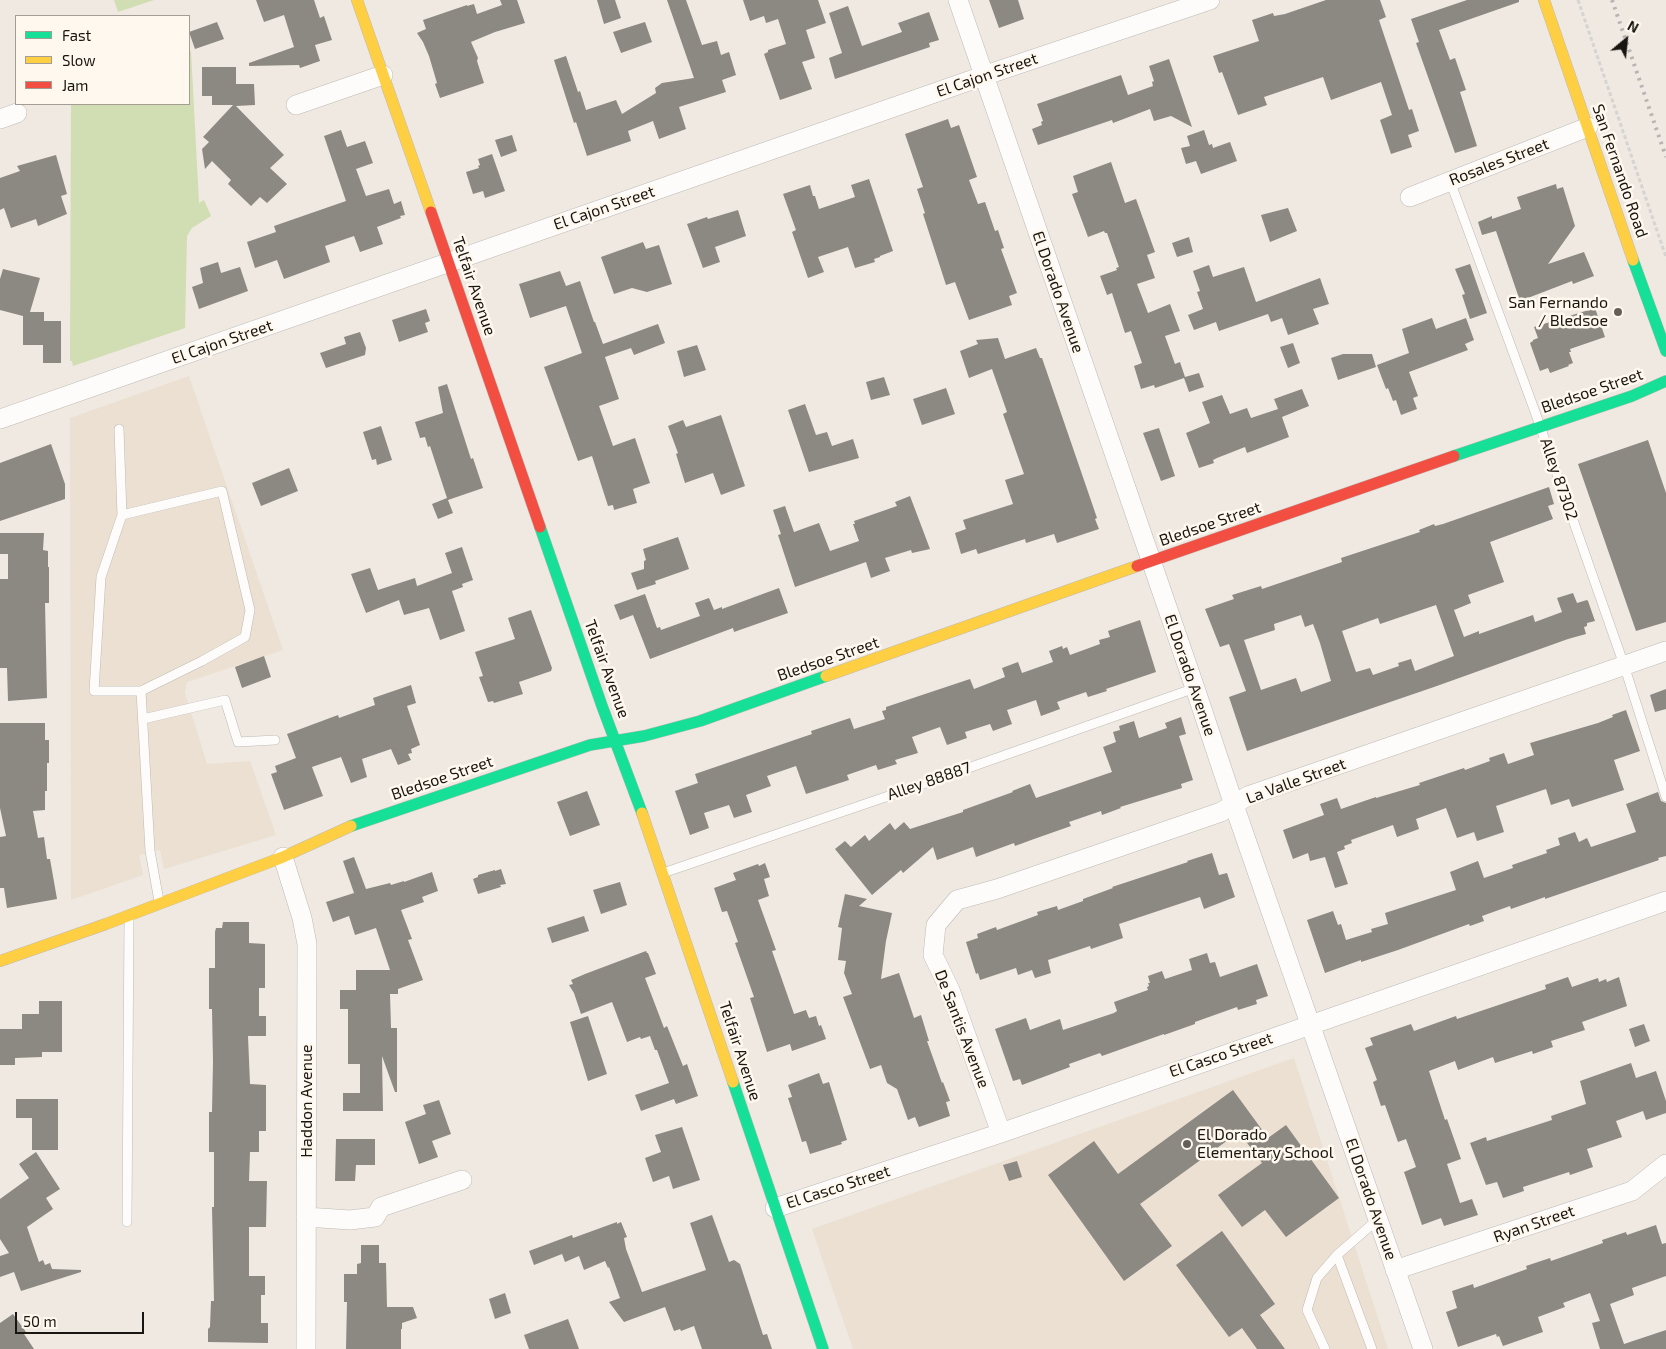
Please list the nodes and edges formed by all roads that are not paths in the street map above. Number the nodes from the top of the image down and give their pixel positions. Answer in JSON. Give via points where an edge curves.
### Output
{"nodes":[{"id":1,"x":357,"y":0,"type":"edge"},
{"id":2,"x":958,"y":0,"type":"edge"},
{"id":3,"x":1210,"y":0,"type":"edge"},
{"id":4,"x":1544,"y":0,"type":"edge"},
{"id":5,"x":383,"y":75,"type":"junction"},
{"id":6,"x":983,"y":76,"type":"junction"},
{"id":7,"x":296,"y":104,"type":"dead end"},
{"id":8,"x":1588,"y":127,"type":"junction"},
{"id":9,"x":1450,"y":181,"type":"junction"},
{"id":10,"x":1410,"y":197,"type":"dead end"},
{"id":11,"x":448,"y":262,"type":"junction"},
{"id":12,"x":1666,"y":352,"type":"edge"},
{"id":13,"x":1666,"y":381,"type":"edge"},
{"id":14,"x":0,"y":419,"type":"edge"},
{"id":15,"x":1540,"y":426,"type":"junction"},
{"id":16,"x":119,"y":429,"type":"dead end"},
{"id":17,"x":122,"y":515,"type":"junction"},
{"id":18,"x":1151,"y":561,"type":"junction"},
{"id":19,"x":1666,"y":651,"type":"edge"},
{"id":20,"x":1624,"y":665,"type":"junction"},
{"id":21,"x":1195,"y":688,"type":"junction"},
{"id":22,"x":142,"y":691,"type":"junction"},
{"id":23,"x":143,"y":719,"type":"junction"},
{"id":24,"x":275,"y":740,"type":"dead end"},
{"id":25,"x":616,"y":741,"type":"junction"},
{"id":26,"x":1666,"y":797,"type":"edge"},
{"id":27,"x":1234,"y":805,"type":"junction"},
{"id":28,"x":283,"y":857,"type":"junction"},
{"id":29,"x":663,"y":872,"type":"junction"},
{"id":30,"x":1666,"y":901,"type":"edge"},
{"id":31,"x":160,"y":903,"type":"junction"},
{"id":32,"x":129,"y":915,"type":"junction"},
{"id":33,"x":936,"y":925,"type":"joint"},
{"id":34,"x":0,"y":961,"type":"edge"},
{"id":35,"x":1310,"y":1024,"type":"junction"},
{"id":36,"x":1000,"y":1132,"type":"junction"},
{"id":37,"x":1666,"y":1164,"type":"edge"},
{"id":38,"x":462,"y":1180,"type":"dead end"},
{"id":39,"x":775,"y":1208,"type":"junction"},
{"id":40,"x":306,"y":1217,"type":"junction"},
{"id":41,"x":1378,"y":1220,"type":"junction"},
{"id":42,"x":127,"y":1222,"type":"dead end"},
{"id":43,"x":1337,"y":1255,"type":"junction"},
{"id":44,"x":1395,"y":1270,"type":"junction"},
{"id":45,"x":306,"y":1349,"type":"edge"},
{"id":46,"x":823,"y":1349,"type":"edge"},
{"id":47,"x":1326,"y":1349,"type":"edge"},
{"id":48,"x":1372,"y":1349,"type":"edge"},
{"id":49,"x":1423,"y":1349,"type":"edge"}],
"edges":[{"from":1,"to":5,"type":"street","name":"Telfair Avenue"},
{"from":2,"to":6,"type":"street","name":"El Dorado Avenue"},
{"from":3,"to":6,"type":"street","name":"El Cajon Street"},
{"from":4,"to":8,"type":"street","name":"San Fernando Road"},
{"from":5,"to":7,"type":"street"},
{"from":5,"to":11,"type":"street","name":"Telfair Avenue"},
{"from":6,"to":11,"type":"street","name":"El Cajon Street"},
{"from":6,"to":18,"type":"street","name":"El Dorado Avenue"},
{"from":8,"to":9,"type":"street","name":"Rosales Street"},
{"from":8,"to":12,"type":"street","name":"San Fernando Road"},
{"from":9,"to":10,"type":"street","name":"Rosales Street"},
{"from":9,"to":15,"type":"lane","name":"Alley 87302"},
{"from":11,"to":14,"type":"street","name":"El Cajon Street"},
{"from":11,"to":25,"type":"street","name":"Telfair Avenue"},
{"from":13,"to":15,"type":"street","name":"Bledsoe Street","via":[[1632,396]]},
{"from":15,"to":18,"type":"street","name":"Bledsoe Street"},
{"from":15,"to":20,"type":"lane","name":"Alley 87302"},
{"from":16,"to":17,"type":"lane"},
{"from":17,"to":22,"type":"lane","via":[[101,577],[94,691]]},
{"from":17,"to":22,"type":"lane","via":[[222,491],[250,610],[245,637]]},
{"from":18,"to":21,"type":"street","name":"El Dorado Avenue"},
{"from":18,"to":25,"type":"street","name":"Bledsoe Street","via":[[700,721],[657,734]]},
{"from":19,"to":20,"type":"street","name":"La Valle Street"},
{"from":20,"to":26,"type":"lane","name":"Alley 87302"},
{"from":20,"to":27,"type":"street","name":"La Valle Street","via":[[1248,796]]},
{"from":21,"to":27,"type":"street","name":"El Dorado Avenue"},
{"from":21,"to":29,"type":"lane","name":"Alley 88887"},
{"from":22,"to":23,"type":"lane"},
{"from":23,"to":24,"type":"lane","via":[[225,700],[238,742]]},
{"from":23,"to":31,"type":"lane","via":[[151,854]]},
{"from":25,"to":28,"type":"street","name":"Bledsoe Street","via":[[590,745],[356,824]]},
{"from":25,"to":29,"type":"street","name":"Telfair Avenue"},
{"from":27,"to":33,"type":"street","name":"La Valle Street","via":[[1015,883],[957,900]]},
{"from":27,"to":35,"type":"street","name":"El Dorado Avenue"},
{"from":28,"to":31,"type":"street","name":"Bledsoe Street"},
{"from":28,"to":40,"type":"street","name":"Haddon Avenue","via":[[307,944]]},
{"from":29,"to":39,"type":"street","name":"Telfair Avenue"},
{"from":30,"to":35,"type":"street","name":"El Casco Street"},
{"from":31,"to":32,"type":"street","name":"Bledsoe Street"},
{"from":32,"to":34,"type":"street","name":"Bledsoe Street"},
{"from":32,"to":42,"type":"lane"},
{"from":33,"to":36,"type":"street","name":"De Santis Avenue","via":[[933,955],[950,990]]},
{"from":35,"to":36,"type":"street","name":"El Casco Street"},
{"from":35,"to":41,"type":"street","name":"El Dorado Avenue"},
{"from":36,"to":39,"type":"street","name":"El Casco Street"},
{"from":37,"to":44,"type":"street","name":"Ryan Street","via":[[1632,1191]]},
{"from":38,"to":40,"type":"street","via":[[381,1208],[375,1217],[350,1220]]},
{"from":39,"to":46,"type":"street","name":"Telfair Avenue"},
{"from":40,"to":45,"type":"street","name":"Haddon Avenue"},
{"from":41,"to":43,"type":"lane"},
{"from":41,"to":44,"type":"street","name":"El Dorado Avenue"},
{"from":43,"to":47,"type":"lane","via":[[1317,1278],[1307,1310]]},
{"from":43,"to":48,"type":"lane"},
{"from":44,"to":49,"type":"street","name":"El Dorado Avenue"}]}
